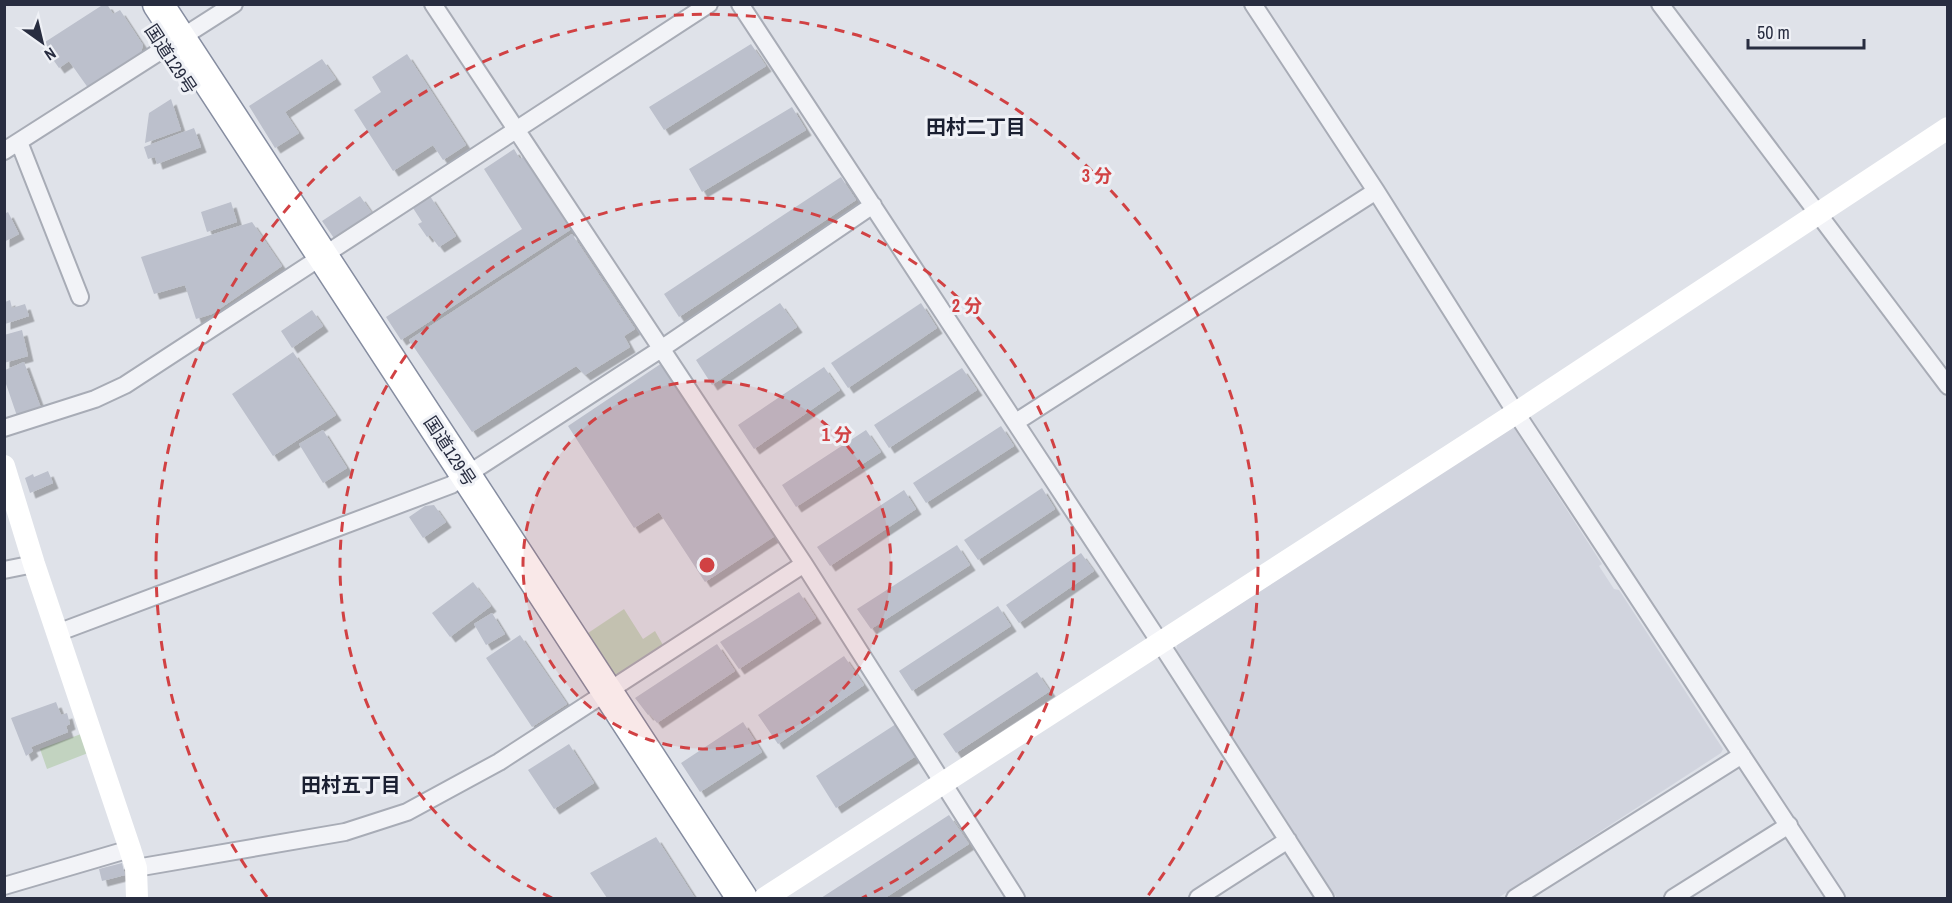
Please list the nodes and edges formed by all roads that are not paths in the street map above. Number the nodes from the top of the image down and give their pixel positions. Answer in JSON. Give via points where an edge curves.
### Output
{"nodes":[{"id":1,"x":135,"y":4,"type":"edge"},
{"id":2,"x":158,"y":4,"type":"edge"},
{"id":3,"x":234,"y":4,"type":"edge"},
{"id":4,"x":433,"y":4,"type":"edge"},
{"id":5,"x":709,"y":4,"type":"edge"},
{"id":6,"x":740,"y":4,"type":"edge"},
{"id":7,"x":1253,"y":4,"type":"edge"},
{"id":8,"x":1660,"y":4,"type":"edge"},
{"id":9,"x":173,"y":44,"type":"junction"},
{"id":10,"x":1947,"y":128,"type":"edge"},
{"id":11,"x":516,"y":129,"type":"junction"},
{"id":12,"x":19,"y":142,"type":"junction"},
{"id":13,"x":4,"y":152,"type":"edge"},
{"id":14,"x":1376,"y":190,"type":"junction"},
{"id":15,"x":873,"y":205,"type":"junction"},
{"id":16,"x":1817,"y":213,"type":"junction"},
{"id":17,"x":315,"y":260,"type":"junction"},
{"id":18,"x":81,"y":297,"type":"dead end"},
{"id":19,"x":661,"y":350,"type":"junction"},
{"id":20,"x":1947,"y":386,"type":"edge"},
{"id":21,"x":1516,"y":413,"type":"junction"},
{"id":22,"x":1016,"y":422,"type":"junction"},
{"id":23,"x":4,"y":428,"type":"edge"},
{"id":24,"x":4,"y":466,"type":"edge"},
{"id":25,"x":458,"y":480,"type":"junction"},
{"id":26,"x":34,"y":564,"type":"junction"},
{"id":27,"x":804,"y":564,"type":"junction"},
{"id":28,"x":4,"y":570,"type":"edge"},
{"id":29,"x":57,"y":633,"type":"junction"},
{"id":30,"x":1161,"y":644,"type":"junction"},
{"id":31,"x":598,"y":697,"type":"junction"},
{"id":32,"x":1742,"y":755,"type":"junction"},
{"id":33,"x":944,"y":783,"type":"junction"},
{"id":34,"x":1788,"y":825,"type":"junction"},
{"id":35,"x":1288,"y":840,"type":"junction"},
{"id":36,"x":133,"y":859,"type":"junction"},
{"id":37,"x":4,"y":886,"type":"edge"},
{"id":38,"x":136,"y":898,"type":"edge"},
{"id":39,"x":718,"y":898,"type":"edge"},
{"id":40,"x":742,"y":898,"type":"edge"},
{"id":41,"x":765,"y":898,"type":"edge"},
{"id":42,"x":1016,"y":898,"type":"edge"},
{"id":43,"x":1198,"y":898,"type":"edge"},
{"id":44,"x":1325,"y":898,"type":"edge"},
{"id":45,"x":1515,"y":898,"type":"edge"},
{"id":46,"x":1673,"y":898,"type":"edge"},
{"id":47,"x":1836,"y":898,"type":"edge"}],
"edges":[{"from":1,"to":9,"type":"highway","name":"国道129号"},
{"from":2,"to":9,"type":"highway","name":"国道129号"},
{"from":3,"to":9,"type":"street"},
{"from":4,"to":11,"type":"street"},
{"from":5,"to":11,"type":"street"},
{"from":6,"to":15,"type":"street"},
{"from":7,"to":14,"type":"street"},
{"from":8,"to":16,"type":"street"},
{"from":9,"to":12,"type":"street"},
{"from":9,"to":17,"type":"highway","name":"国道129号"},
{"from":10,"to":16,"type":"street"},
{"from":11,"to":17,"type":"street"},
{"from":11,"to":19,"type":"street"},
{"from":12,"to":13,"type":"street"},
{"from":12,"to":18,"type":"street"},
{"from":14,"to":21,"type":"street"},
{"from":14,"to":22,"type":"street"},
{"from":15,"to":19,"type":"street"},
{"from":15,"to":22,"type":"street"},
{"from":16,"to":20,"type":"street"},
{"from":16,"to":21,"type":"street"},
{"from":17,"to":23,"type":"street","via":[[126,384],[95,399]]},
{"from":17,"to":25,"type":"highway","name":"国道129号"},
{"from":19,"to":25,"type":"street"},
{"from":19,"to":27,"type":"street"},
{"from":21,"to":30,"type":"street"},
{"from":21,"to":32,"type":"street"},
{"from":22,"to":30,"type":"street"},
{"from":24,"to":26,"type":"street"},
{"from":25,"to":29,"type":"street"},
{"from":25,"to":31,"type":"highway","name":"国道129号"},
{"from":26,"to":28,"type":"street"},
{"from":26,"to":29,"type":"street"},
{"from":27,"to":31,"type":"street"},
{"from":27,"to":33,"type":"street"},
{"from":29,"to":36,"type":"street"},
{"from":30,"to":33,"type":"street"},
{"from":30,"to":35,"type":"street"},
{"from":31,"to":36,"type":"street","via":[[499,762],[407,812],[345,832]]},
{"from":31,"to":39,"type":"highway","name":"国道129号"},
{"from":31,"to":40,"type":"highway","name":"国道129号"},
{"from":32,"to":34,"type":"street"},
{"from":32,"to":45,"type":"street"},
{"from":33,"to":41,"type":"street"},
{"from":33,"to":42,"type":"street"},
{"from":34,"to":46,"type":"street"},
{"from":34,"to":47,"type":"street"},
{"from":35,"to":43,"type":"street"},
{"from":35,"to":44,"type":"street"},
{"from":36,"to":37,"type":"street"},
{"from":36,"to":38,"type":"street"}]}
